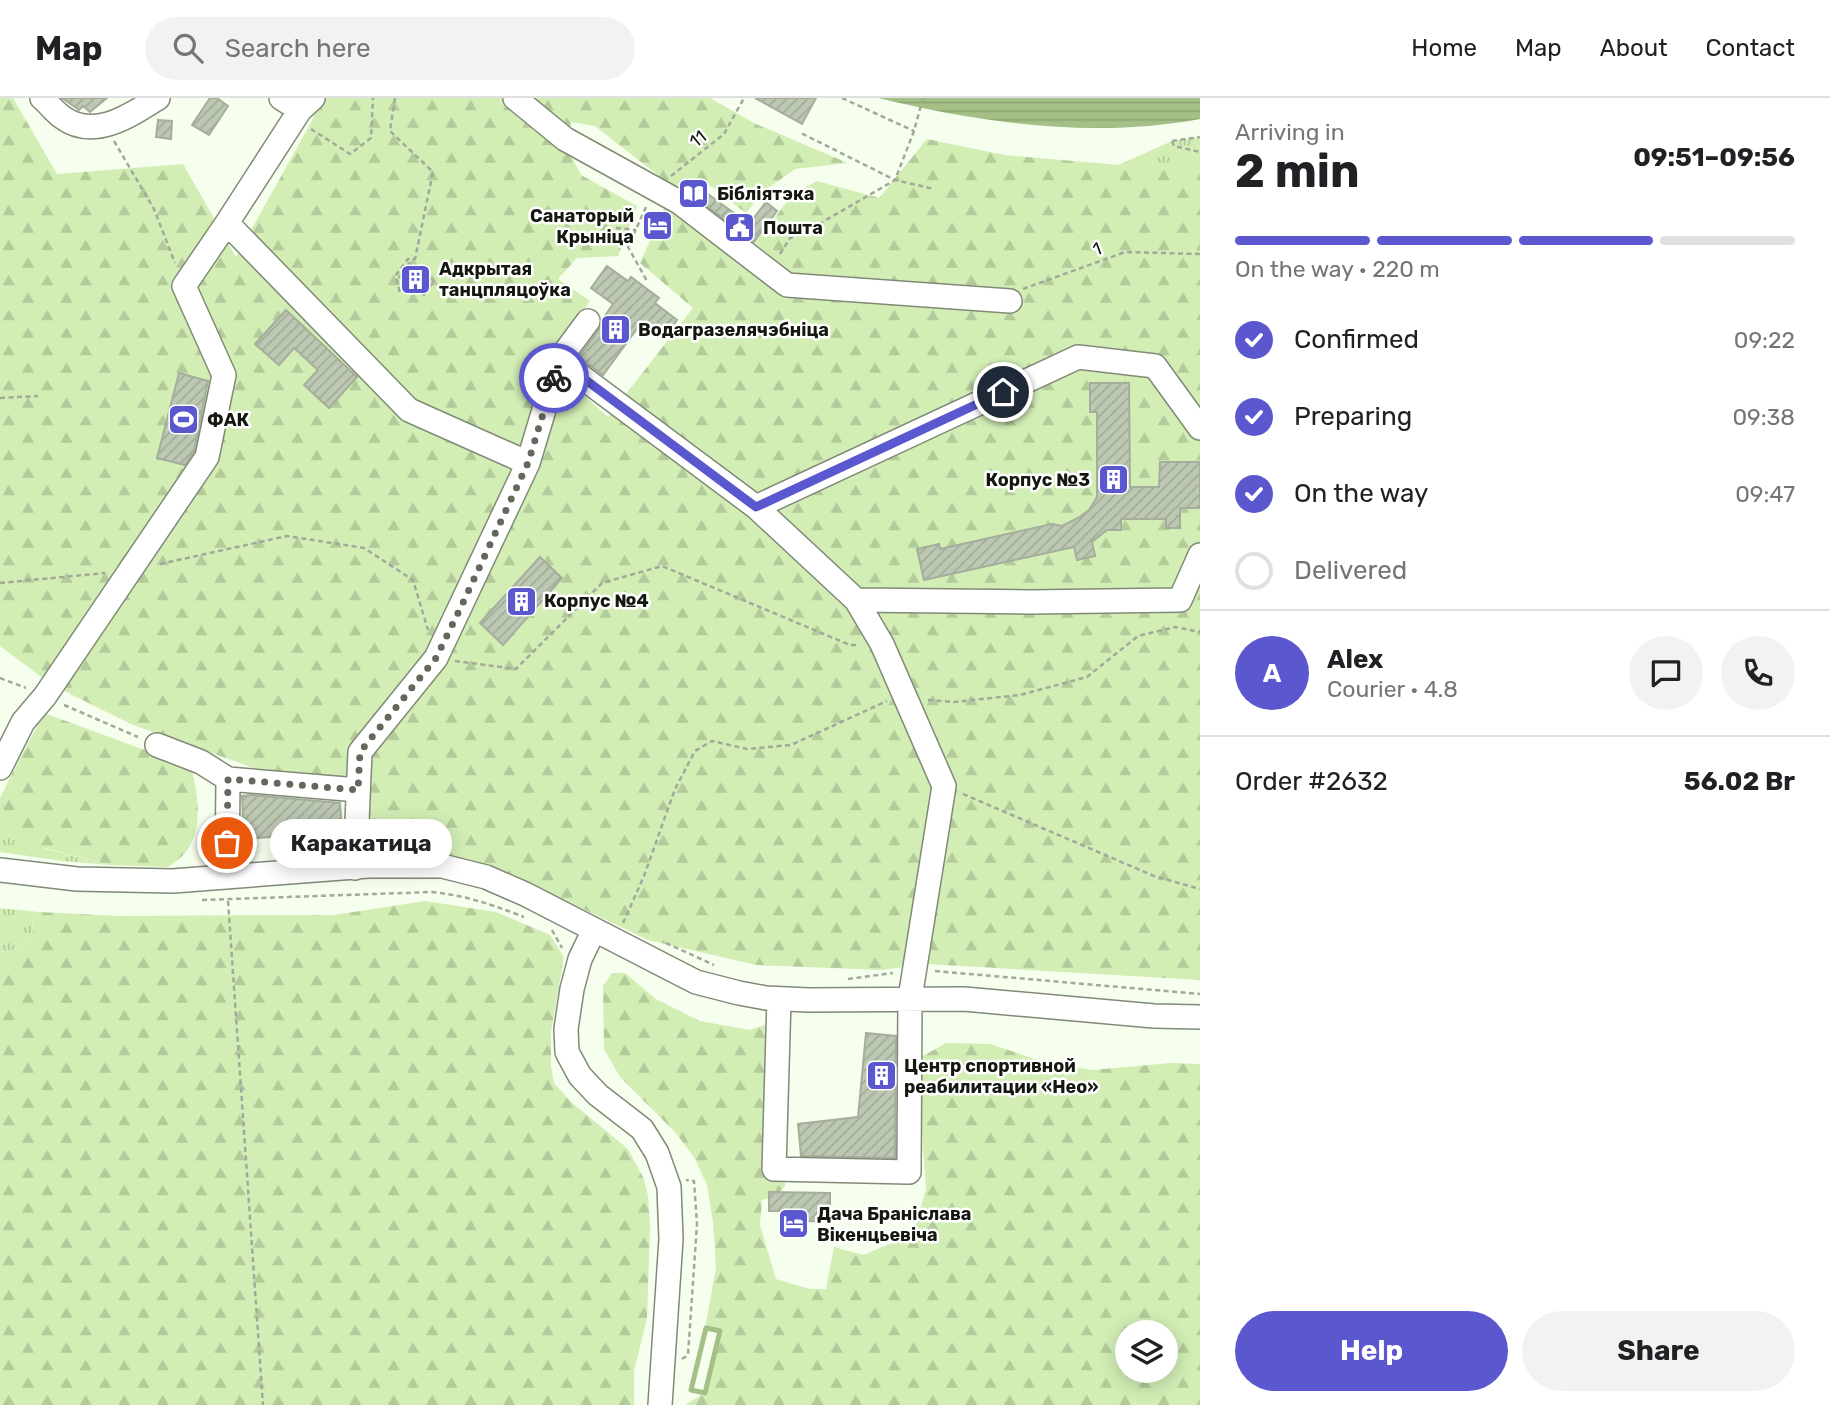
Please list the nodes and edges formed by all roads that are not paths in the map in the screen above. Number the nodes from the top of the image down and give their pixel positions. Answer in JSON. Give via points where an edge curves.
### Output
{"nodes":[{"id":1,"x":42,"y":98,"type":"edge"},
{"id":2,"x":158,"y":98,"type":"edge"},
{"id":3,"x":515,"y":98,"type":"edge"},
{"id":4,"x":298,"y":102,"type":"edge"},
{"id":5,"x":228,"y":223,"type":"junction"},
{"id":6,"x":1010,"y":300,"type":"road end"},
{"id":7,"x":588,"y":321,"type":"dead end"},
{"id":8,"x":559,"y":360,"type":"junction"},
{"id":9,"x":1200,"y":428,"type":"edge"},
{"id":10,"x":528,"y":463,"type":"junction"},
{"id":11,"x":756,"y":507,"type":"junction"},
{"id":12,"x":1200,"y":555,"type":"edge"},
{"id":13,"x":856,"y":600,"type":"junction"},
{"id":14,"x":157,"y":745,"type":"road end"},
{"id":15,"x":0,"y":768,"type":"edge"},
{"id":16,"x":228,"y":779,"type":"junction"},
{"id":17,"x":358,"y":790,"type":"junction"},
{"id":18,"x":355,"y":868,"type":"junction"},
{"id":19,"x":0,"y":870,"type":"edge"},
{"id":20,"x":228,"y":888,"type":"junction"},
{"id":21,"x":594,"y":930,"type":"junction"},
{"id":22,"x":910,"y":998,"type":"junction"},
{"id":23,"x":779,"y":999,"type":"junction"},
{"id":24,"x":1200,"y":1017,"type":"edge"},
{"id":25,"x":660,"y":1405,"type":"edge"}],
"edges":[{"from":1,"to":2,"type":"street","via":[[76,124],[105,126]]},
{"from":3,"to":6,"type":"street","via":[[565,139],[664,194],[787,285]]},
{"from":4,"to":5,"type":"street"},
{"from":5,"to":10,"type":"street","via":[[409,410]]},
{"from":5,"to":15,"type":"street","via":[[184,286],[224,375],[207,457],[23,722]]},
{"from":7,"to":8,"type":"street"},
{"from":8,"to":10,"type":"street"},
{"from":8,"to":11,"type":"street"},
{"from":9,"to":11,"type":"street","via":[[1155,366],[1077,357]]},
{"from":10,"to":17,"type":"street","via":[[436,658],[360,752]]},
{"from":11,"to":13,"type":"street"},
{"from":12,"to":13,"type":"street","via":[[1181,600]]},
{"from":13,"to":22,"type":"street","via":[[882,644],[944,786]]},
{"from":14,"to":16,"type":"street","via":[[201,762]]},
{"from":16,"to":17,"type":"street"},
{"from":16,"to":20,"type":"street"},
{"from":17,"to":18,"type":"street"},
{"from":18,"to":20,"type":"street"},
{"from":18,"to":21,"type":"street","via":[[419,864],[461,870],[526,894]]},
{"from":19,"to":20,"type":"street"},
{"from":21,"to":23,"type":"street","via":[[696,982]]},
{"from":21,"to":25,"type":"street","via":[[572,989],[567,1052],[598,1095],[642,1129],[669,1187],[671,1239]]},
{"from":22,"to":23,"type":"street"},
{"from":22,"to":23,"type":"street","via":[[909,1172],[774,1169]]},
{"from":22,"to":24,"type":"street"}]}
